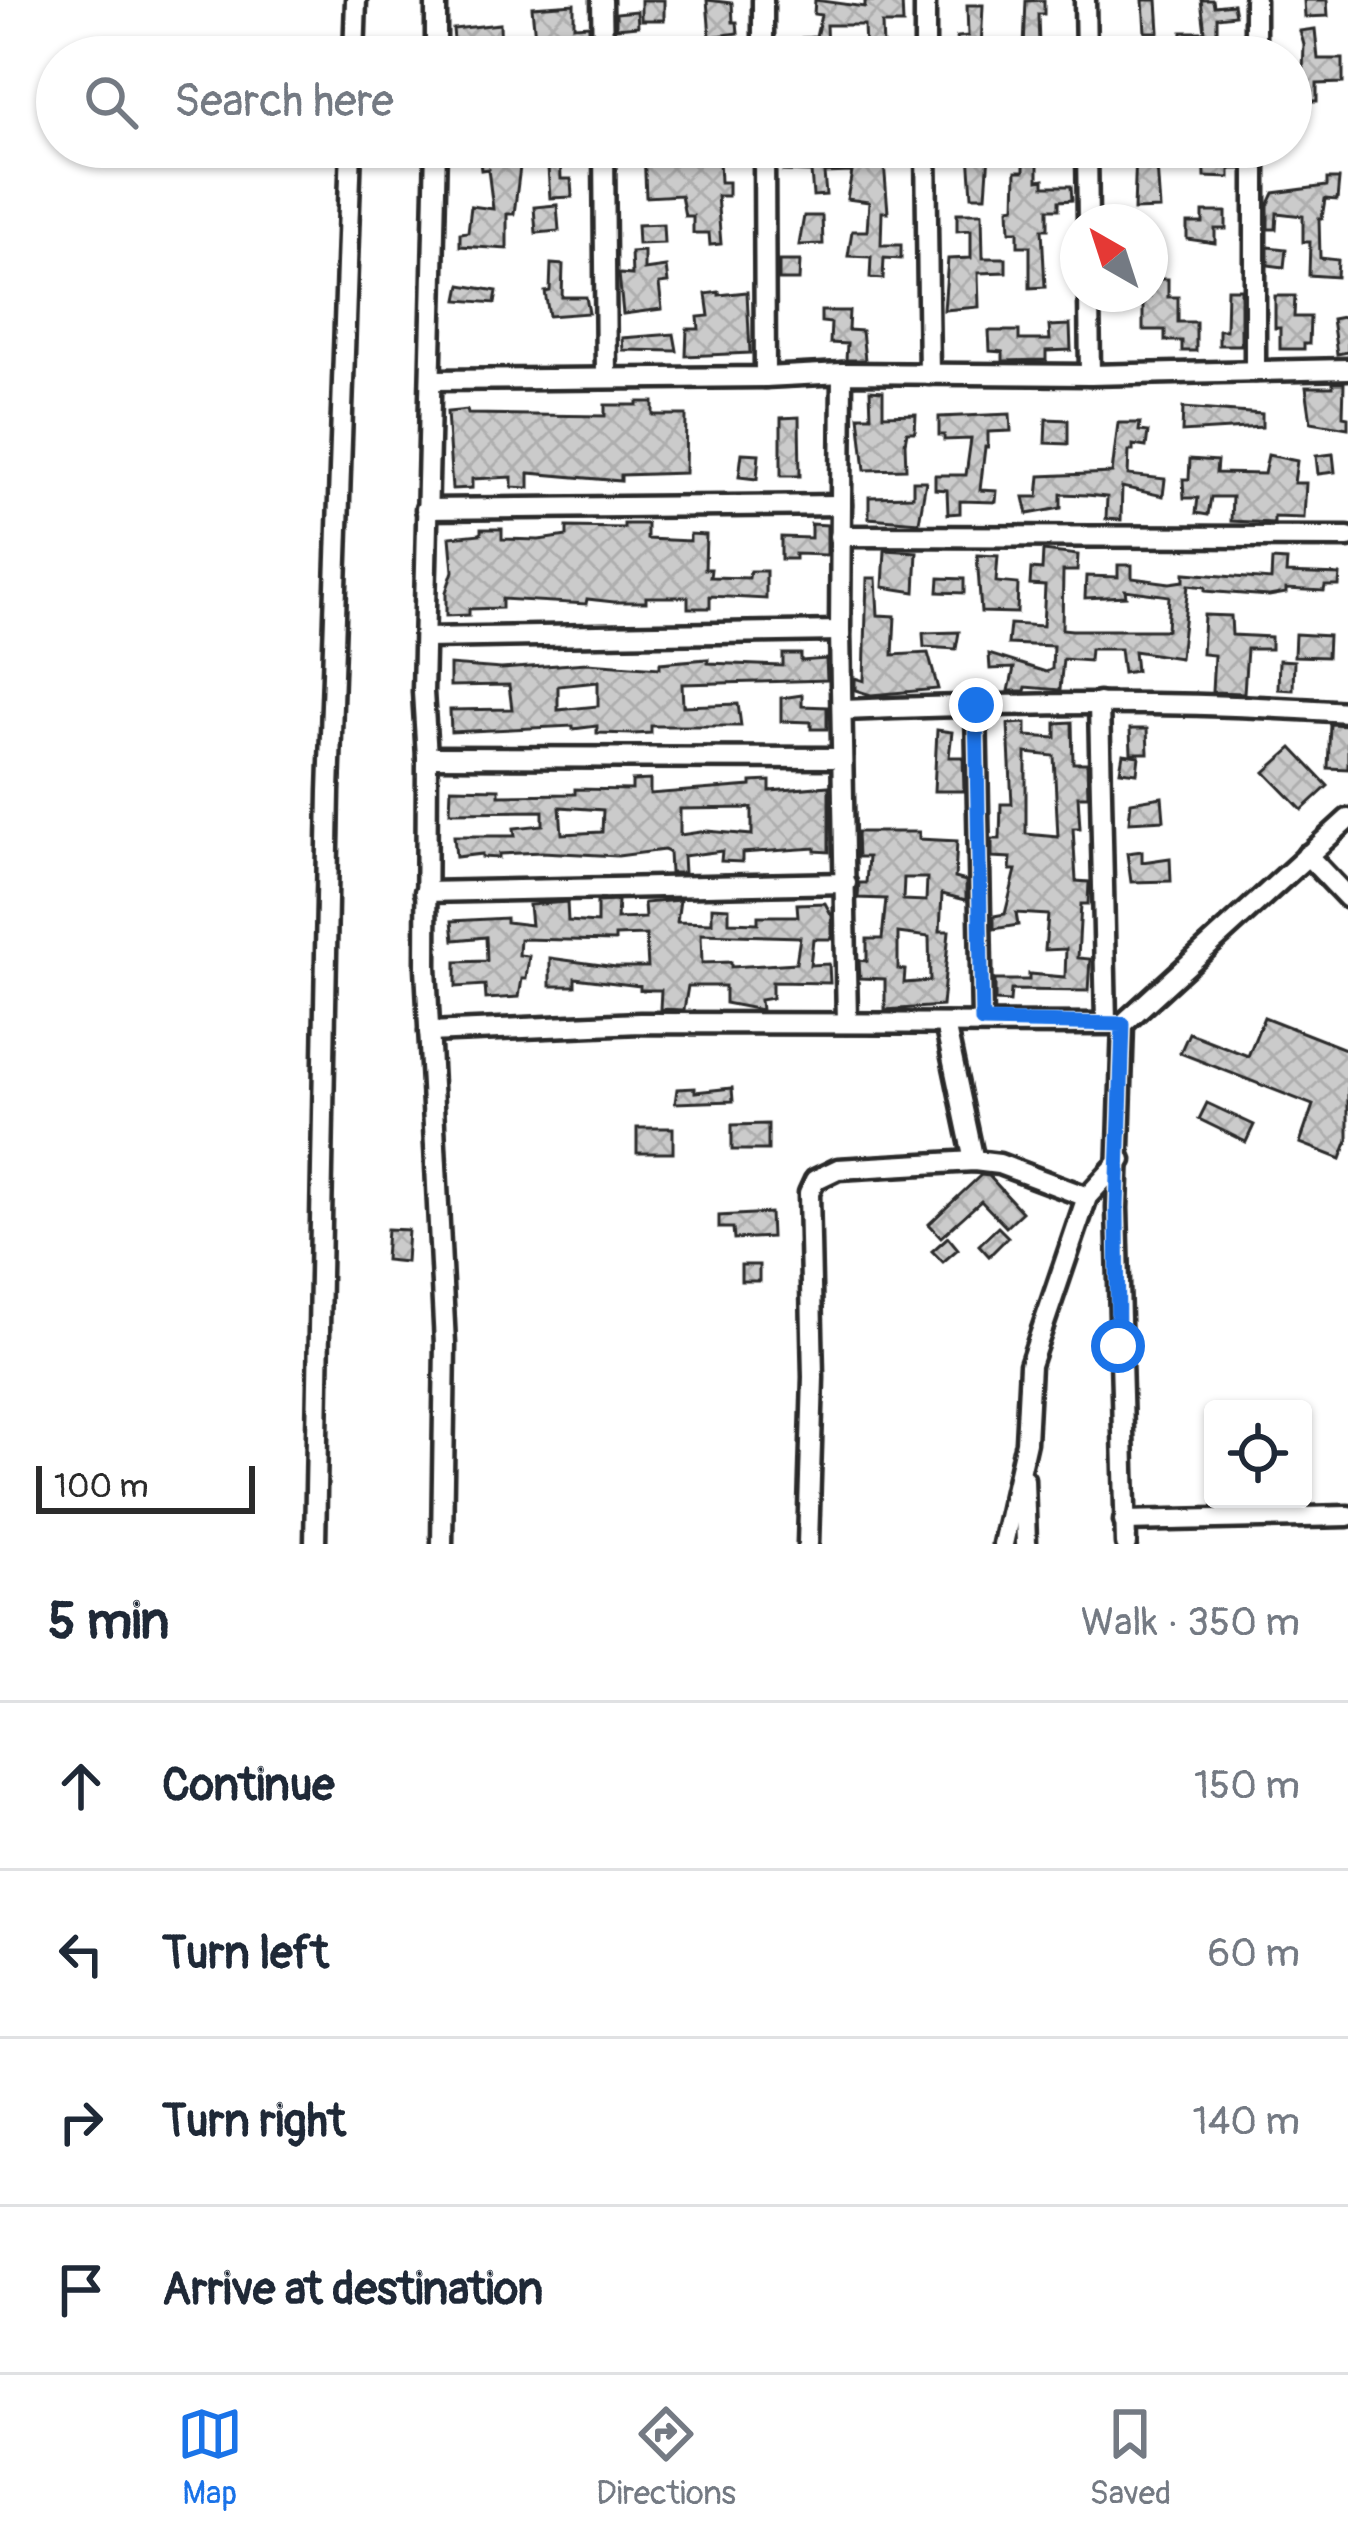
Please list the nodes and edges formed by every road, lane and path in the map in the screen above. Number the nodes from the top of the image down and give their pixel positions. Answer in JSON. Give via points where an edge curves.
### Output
{"nodes":[{"id":1,"x":356,"y":0,"type":"edge"},
{"id":2,"x":436,"y":0,"type":"edge"},
{"id":3,"x":602,"y":0,"type":"edge"},
{"id":4,"x":763,"y":0,"type":"edge"},
{"id":5,"x":925,"y":0,"type":"edge"},
{"id":6,"x":1085,"y":0,"type":"edge"},
{"id":7,"x":1255,"y":0,"type":"edge"},
{"id":8,"x":355,"y":36,"type":"edge"},
{"id":9,"x":436,"y":36,"type":"edge"},
{"id":10,"x":603,"y":36,"type":"edge"},
{"id":11,"x":763,"y":36,"type":"edge"},
{"id":12,"x":925,"y":36,"type":"edge"},
{"id":13,"x":1086,"y":36,"type":"edge"},
{"id":14,"x":1255,"y":36,"type":"edge"},
{"id":15,"x":350,"y":168,"type":"edge"},
{"id":16,"x":436,"y":168,"type":"edge"},
{"id":17,"x":604,"y":168,"type":"edge"},
{"id":18,"x":764,"y":168,"type":"edge"},
{"id":19,"x":926,"y":168,"type":"edge"},
{"id":20,"x":1087,"y":168,"type":"edge"},
{"id":21,"x":1255,"y":168,"type":"edge"},
{"id":22,"x":1088,"y":204,"type":"edge"},
{"id":23,"x":1089,"y":312,"type":"edge"},
{"id":24,"x":1348,"y":369,"type":"edge"},
{"id":25,"x":1255,"y":371,"type":"junction"},
{"id":26,"x":842,"y":373,"type":"junction"},
{"id":27,"x":928,"y":374,"type":"junction"},
{"id":28,"x":1090,"y":375,"type":"junction"},
{"id":29,"x":765,"y":377,"type":"junction"},
{"id":30,"x":606,"y":378,"type":"junction"},
{"id":31,"x":432,"y":380,"type":"junction"},
{"id":32,"x":841,"y":505,"type":"junction"},
{"id":33,"x":426,"y":508,"type":"junction"},
{"id":34,"x":841,"y":536,"type":"junction"},
{"id":35,"x":1348,"y":537,"type":"edge"},
{"id":36,"x":840,"y":631,"type":"junction"},
{"id":37,"x":424,"y":638,"type":"junction"},
{"id":38,"x":1099,"y":703,"type":"junction"},
{"id":39,"x":976,"y":705,"type":"junction"},
{"id":40,"x":844,"y":710,"type":"junction"},
{"id":41,"x":1348,"y":712,"type":"edge"},
{"id":42,"x":427,"y":757,"type":"junction"},
{"id":43,"x":842,"y":758,"type":"junction"},
{"id":44,"x":1348,"y":819,"type":"edge"},
{"id":45,"x":1306,"y":855,"type":"junction"},
{"id":46,"x":846,"y":883,"type":"junction"},
{"id":47,"x":425,"y":892,"type":"junction"},
{"id":48,"x":1348,"y":898,"type":"edge"},
{"id":49,"x":982,"y":1021,"type":"junction"},
{"id":50,"x":848,"y":1023,"type":"junction"},
{"id":51,"x":1114,"y":1023,"type":"junction"},
{"id":52,"x":946,"y":1024,"type":"junction"},
{"id":53,"x":429,"y":1032,"type":"junction"},
{"id":54,"x":974,"y":1160,"type":"junction"},
{"id":55,"x":1121,"y":1160,"type":"junction"},
{"id":56,"x":1088,"y":1197,"type":"junction"},
{"id":57,"x":1022,"y":1462,"type":"junction"},
{"id":58,"x":1348,"y":1516,"type":"edge"},
{"id":59,"x":1124,"y":1521,"type":"junction"},
{"id":60,"x":315,"y":1544,"type":"edge"},
{"id":61,"x":442,"y":1544,"type":"edge"},
{"id":62,"x":808,"y":1544,"type":"edge"},
{"id":63,"x":1003,"y":1544,"type":"edge"},
{"id":64,"x":1026,"y":1544,"type":"edge"},
{"id":65,"x":1126,"y":1544,"type":"edge"}],
"edges":[{"from":1,"to":8,"type":"street"},
{"from":2,"to":9,"type":"street"},
{"from":3,"to":10,"type":"street"},
{"from":4,"to":11,"type":"street"},
{"from":5,"to":12,"type":"street"},
{"from":6,"to":13,"type":"street"},
{"from":7,"to":14,"type":"street"},
{"from":15,"to":60,"type":"street"},
{"from":16,"to":31,"type":"street"},
{"from":17,"to":30,"type":"street"},
{"from":18,"to":29,"type":"street"},
{"from":19,"to":27,"type":"street"},
{"from":20,"to":22,"type":"street"},
{"from":21,"to":25,"type":"street"},
{"from":23,"to":28,"type":"street"},
{"from":24,"to":25,"type":"street"},
{"from":25,"to":28,"type":"street"},
{"from":26,"to":27,"type":"street"},
{"from":26,"to":29,"type":"street"},
{"from":26,"to":32,"type":"street"},
{"from":27,"to":28,"type":"street"},
{"from":29,"to":30,"type":"street"},
{"from":30,"to":31,"type":"street"},
{"from":31,"to":33,"type":"street"},
{"from":32,"to":33,"type":"street"},
{"from":32,"to":34,"type":"street"},
{"from":33,"to":37,"type":"street"},
{"from":34,"to":35,"type":"street"},
{"from":34,"to":36,"type":"street"},
{"from":36,"to":37,"type":"street"},
{"from":36,"to":40,"type":"street"},
{"from":37,"to":42,"type":"street"},
{"from":38,"to":39,"type":"street"},
{"from":38,"to":41,"type":"street"},
{"from":38,"to":51,"type":"street"},
{"from":39,"to":40,"type":"street"},
{"from":39,"to":49,"type":"street"},
{"from":40,"to":43,"type":"street"},
{"from":42,"to":43,"type":"street"},
{"from":42,"to":47,"type":"street"},
{"from":43,"to":46,"type":"street"},
{"from":44,"to":45,"type":"street"},
{"from":45,"to":48,"type":"street"},
{"from":45,"to":51,"type":"street"},
{"from":46,"to":47,"type":"street"},
{"from":46,"to":50,"type":"street"},
{"from":47,"to":53,"type":"street"},
{"from":49,"to":51,"type":"street"},
{"from":49,"to":52,"type":"street"},
{"from":50,"to":52,"type":"street"},
{"from":50,"to":53,"type":"street"},
{"from":51,"to":55,"type":"street"},
{"from":52,"to":54,"type":"street"},
{"from":53,"to":61,"type":"street","via":[[445,1343]]},
{"from":54,"to":56,"type":"street"},
{"from":54,"to":62,"type":"street","via":[[838,1169],[815,1180],[809,1193]]},
{"from":55,"to":56,"type":"street"},
{"from":55,"to":59,"type":"street"},
{"from":56,"to":57,"type":"street","via":[[1030,1365]]},
{"from":57,"to":63,"type":"street"},
{"from":57,"to":64,"type":"street"},
{"from":58,"to":59,"type":"street"},
{"from":59,"to":65,"type":"street"}]}
